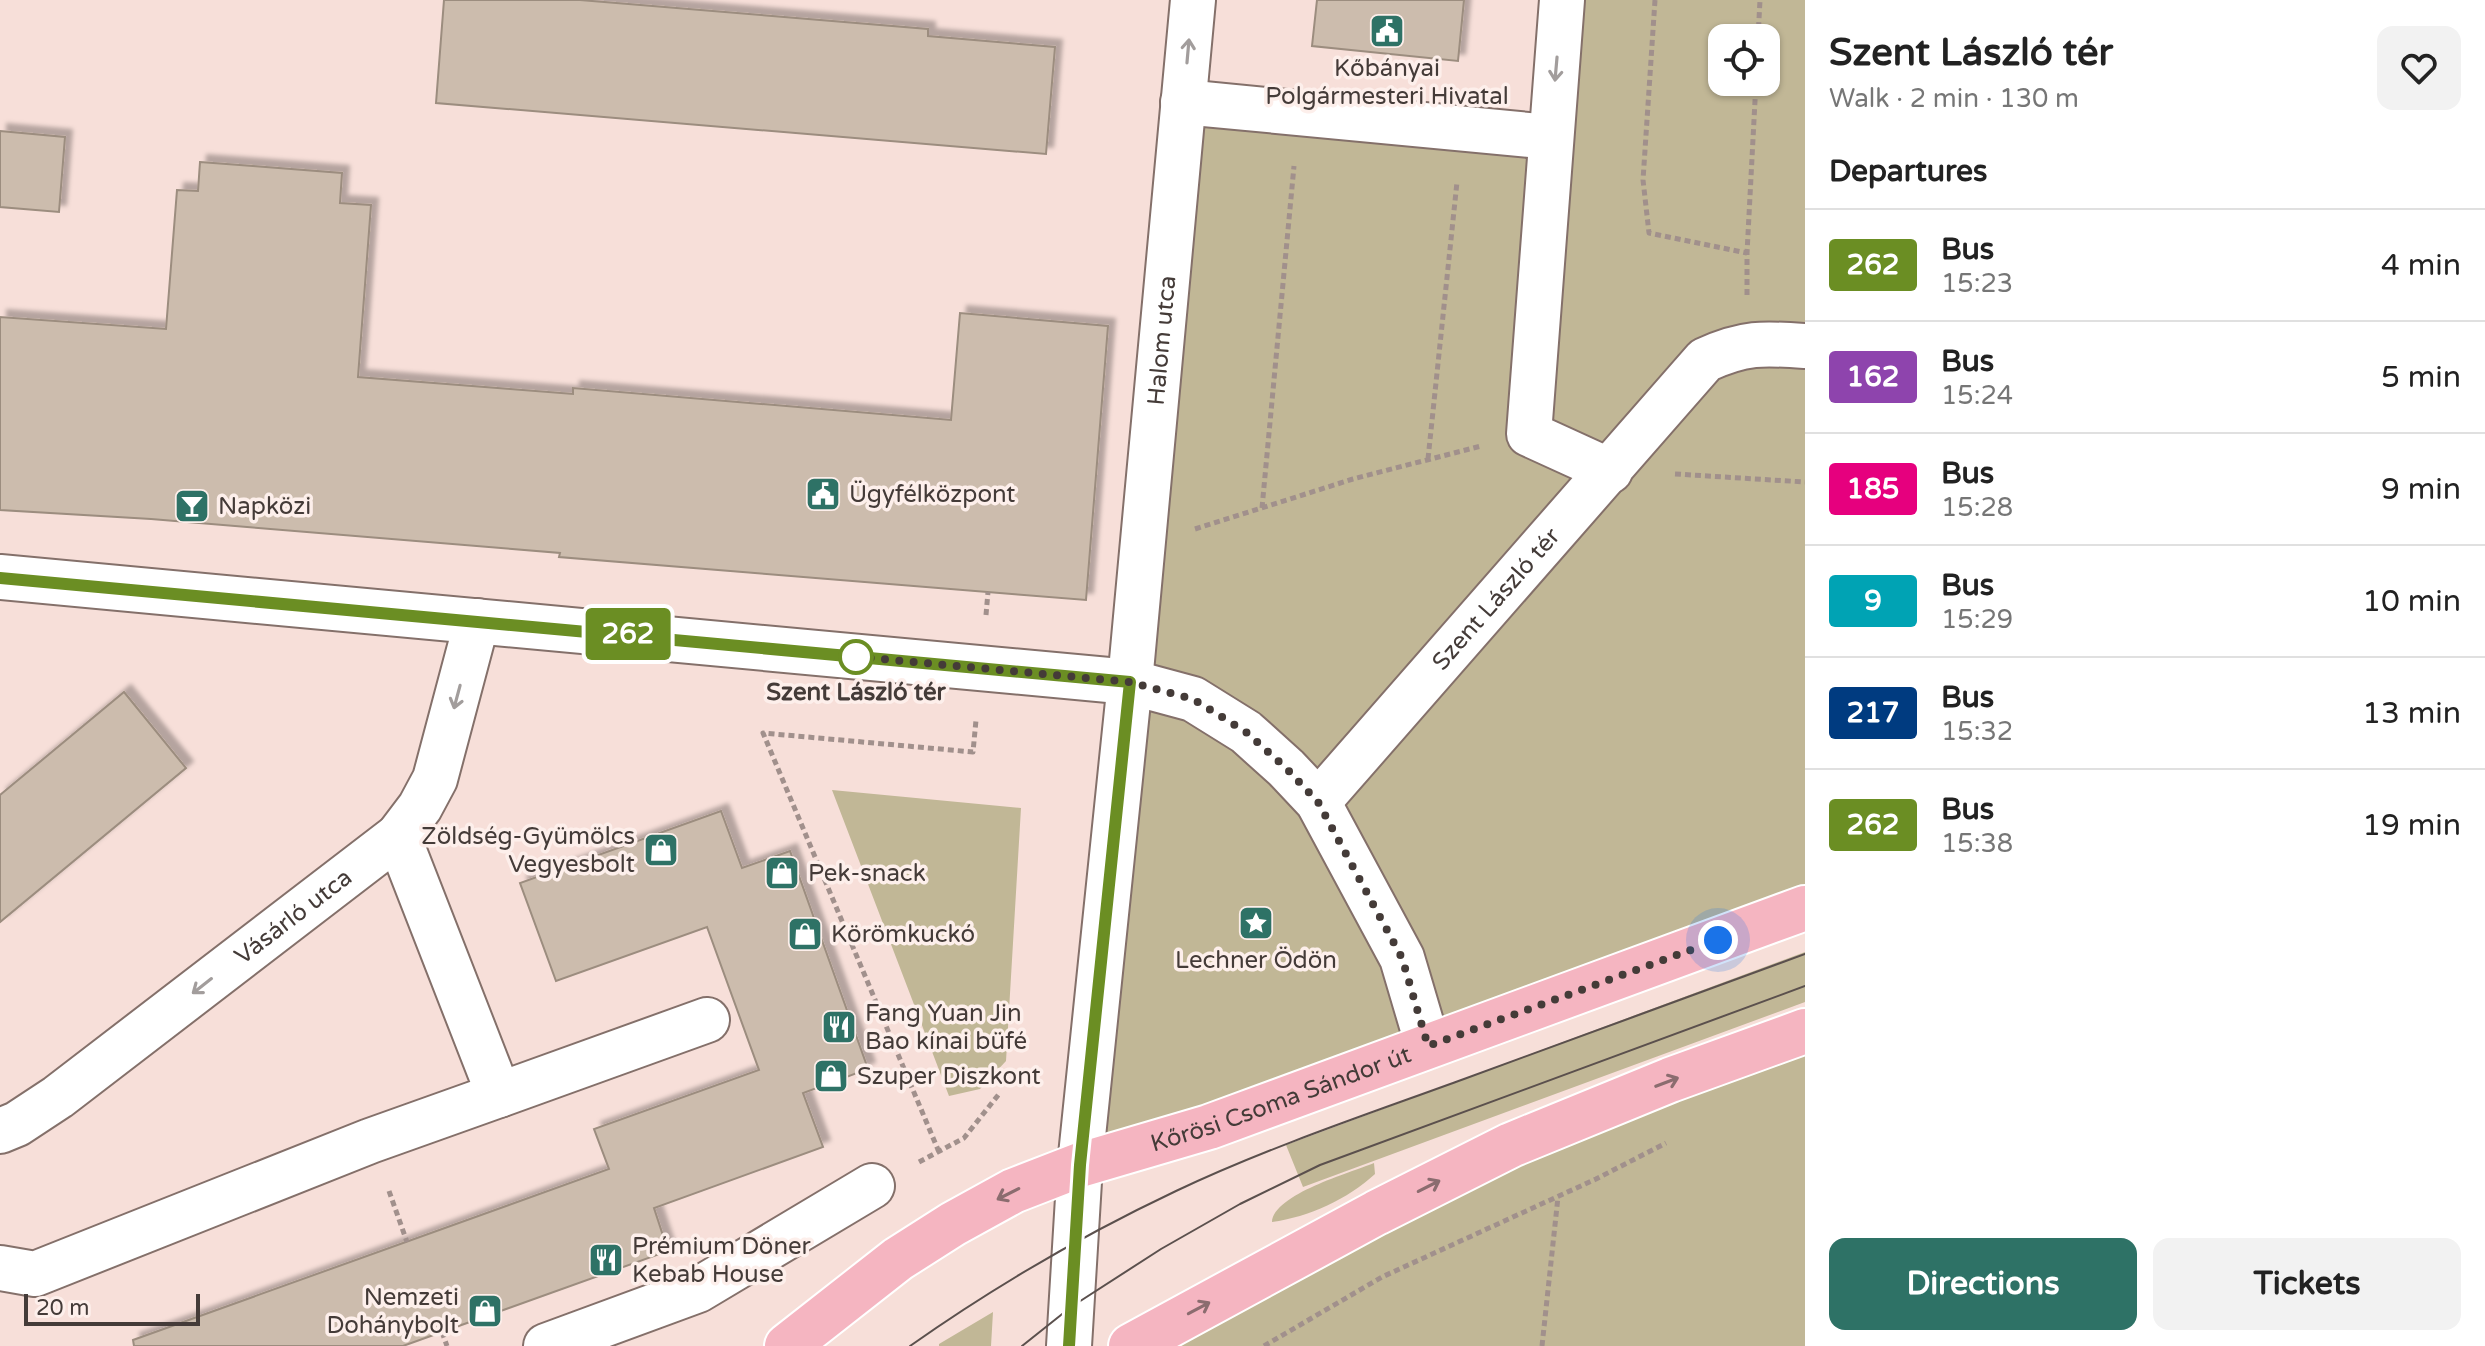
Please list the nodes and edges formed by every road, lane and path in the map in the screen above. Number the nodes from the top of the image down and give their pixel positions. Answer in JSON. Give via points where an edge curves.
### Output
{"nodes":[{"id":1,"x":1193,"y":0,"type":"edge"},
{"id":2,"x":1562,"y":0,"type":"edge"},
{"id":3,"x":1655,"y":0,"type":"edge"},
{"id":4,"x":1760,"y":0,"type":"edge"},
{"id":5,"x":1759,"y":24,"type":"edge"},
{"id":6,"x":1755,"y":96,"type":"edge"},
{"id":7,"x":1183,"y":102,"type":"junction"},
{"id":8,"x":1299,"y":113,"type":"junction"},
{"id":9,"x":1462,"y":129,"type":"junction"},
{"id":10,"x":1550,"y":137,"type":"junction"},
{"id":11,"x":1747,"y":253,"type":"junction"},
{"id":12,"x":1748,"y":298,"type":"dead end"},
{"id":13,"x":1805,"y":346,"type":"edge"},
{"id":14,"x":1529,"y":434,"type":"junction"},
{"id":15,"x":1428,"y":459,"type":"junction"},
{"id":16,"x":1610,"y":471,"type":"junction"},
{"id":17,"x":1805,"y":482,"type":"edge"},
{"id":18,"x":1262,"y":508,"type":"junction"},
{"id":19,"x":1143,"y":545,"type":"junction"},
{"id":20,"x":0,"y":577,"type":"edge"},
{"id":21,"x":477,"y":621,"type":"junction"},
{"id":22,"x":1130,"y":682,"type":"junction"},
{"id":23,"x":973,"y":752,"type":"dead end"},
{"id":24,"x":1318,"y":802,"type":"junction"},
{"id":25,"x":398,"y":836,"type":"junction"},
{"id":26,"x":1805,"y":908,"type":"edge"},
{"id":27,"x":707,"y":1020,"type":"dead end"},
{"id":28,"x":1805,"y":1031,"type":"edge"},
{"id":29,"x":1428,"y":1046,"type":"junction"},
{"id":30,"x":999,"y":1094,"type":"dead end"},
{"id":31,"x":499,"y":1095,"type":"junction"},
{"id":32,"x":0,"y":1131,"type":"edge"},
{"id":33,"x":1676,"y":1138,"type":"dead end"},
{"id":34,"x":939,"y":1152,"type":"junction"},
{"id":35,"x":1080,"y":1165,"type":"junction"},
{"id":36,"x":872,"y":1186,"type":"joint"},
{"id":37,"x":1558,"y":1196,"type":"junction"},
{"id":38,"x":0,"y":1268,"type":"edge"},
{"id":39,"x":442,"y":1332,"type":"dead end"},
{"id":40,"x":447,"y":1346,"type":"edge"},
{"id":41,"x":546,"y":1346,"type":"edge"},
{"id":42,"x":787,"y":1346,"type":"edge"},
{"id":43,"x":1069,"y":1346,"type":"edge"},
{"id":44,"x":1131,"y":1346,"type":"edge"},
{"id":45,"x":1264,"y":1346,"type":"edge"},
{"id":46,"x":1542,"y":1346,"type":"edge"}],
"edges":[{"from":7,"to":1,"type":"street","name":"Halom utca","one_way":true},
{"from":2,"to":10,"type":"street","one_way":true},
{"from":3,"to":11,"type":"path","via":[[1643,180],[1649,233]]},
{"from":4,"to":5,"type":"path"},
{"from":6,"to":11,"type":"path"},
{"from":7,"to":8,"type":"street"},
{"from":7,"to":19,"type":"street","name":"Halom utca"},
{"from":8,"to":9,"type":"street"},
{"from":8,"to":18,"type":"path"},
{"from":9,"to":10,"type":"street"},
{"from":9,"to":15,"type":"path"},
{"from":10,"to":14,"type":"street"},
{"from":11,"to":12,"type":"path"},
{"from":13,"to":16,"type":"street","name":"Szent László tér","via":[[1756,343],[1705,360]]},
{"from":14,"to":15,"type":"path"},
{"from":14,"to":16,"type":"street"},
{"from":15,"to":18,"type":"path"},
{"from":16,"to":17,"type":"path"},
{"from":16,"to":24,"type":"street","name":"Szent László tér"},
{"from":18,"to":19,"type":"path"},
{"from":19,"to":22,"type":"street","name":"Halom utca"},
{"from":20,"to":21,"type":"street"},
{"from":21,"to":22,"type":"street"},
{"from":21,"to":25,"type":"street","name":"Vásárló utca","one_way":true,"via":[[435,779]]},
{"from":22,"to":24,"type":"street","via":[[1193,699],[1246,732]]},
{"from":22,"to":35,"type":"street","name":"Halom utca"},
{"from":23,"to":34,"type":"path","via":[[763,733]]},
{"from":24,"to":29,"type":"street","via":[[1402,958]]},
{"from":25,"to":31,"type":"street"},
{"from":25,"to":32,"type":"street","name":"Vásárló utca","one_way":true,"via":[[58,1097]]},
{"from":26,"to":29,"type":"main road","name":"Kőrösi Csoma Sándor út"},
{"from":27,"to":31,"type":"street"},
{"from":44,"to":28,"type":"main road","one_way":true,"via":[[1511,1145]]},
{"from":29,"to":35,"type":"main road","name":"Kőrösi Csoma Sándor út","via":[[1209,1127]]},
{"from":30,"to":34,"type":"path","via":[[964,1138]]},
{"from":31,"to":38,"type":"street","via":[[35,1274]]},
{"from":33,"to":37,"type":"path"},
{"from":34,"to":36,"type":"path"},
{"from":35,"to":42,"type":"main road","name":"Kőrösi Csoma Sándor út","one_way":true,"via":[[1013,1191],[953,1224],[898,1259]]},
{"from":35,"to":43,"type":"street","name":"Halom utca"},
{"from":36,"to":41,"type":"street","via":[[698,1290]]},
{"from":37,"to":45,"type":"path","via":[[1382,1277]]},
{"from":37,"to":46,"type":"path"},
{"from":39,"to":40,"type":"path"}]}
